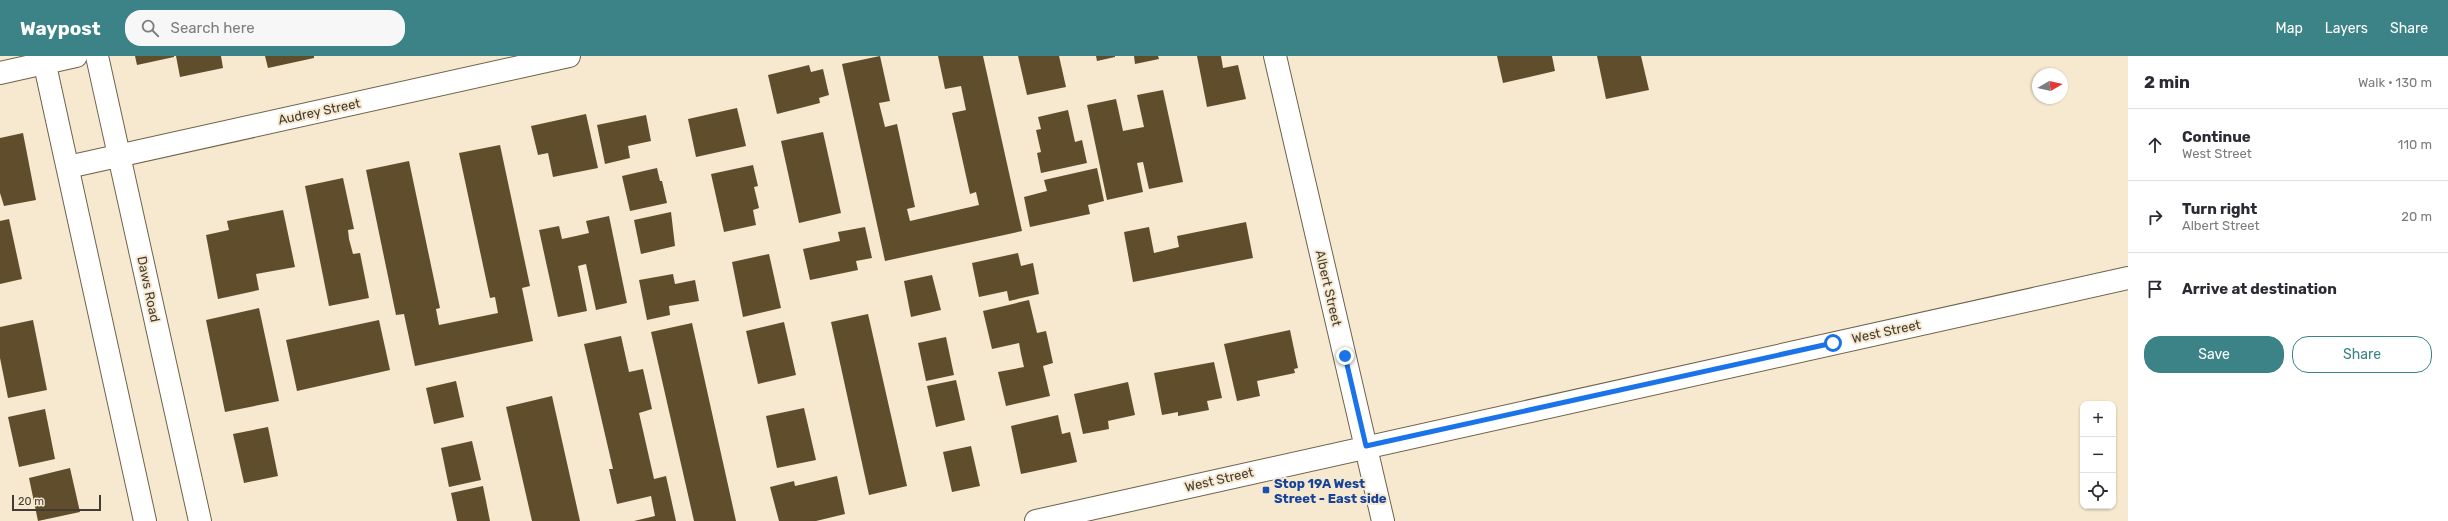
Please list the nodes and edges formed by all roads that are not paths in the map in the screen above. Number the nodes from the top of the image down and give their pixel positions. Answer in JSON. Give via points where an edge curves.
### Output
{"nodes":[{"id":1,"x":76,"y":56,"type":"edge"},
{"id":2,"x":97,"y":56,"type":"edge"},
{"id":3,"x":570,"y":56,"type":"edge"},
{"id":4,"x":1276,"y":56,"type":"edge"},
{"id":5,"x":44,"y":60,"type":"edge"},
{"id":6,"x":0,"y":73,"type":"edge"},
{"id":7,"x":119,"y":155,"type":"junction"},
{"id":8,"x":68,"y":167,"type":"junction"},
{"id":9,"x":2128,"y":278,"type":"edge"},
{"id":10,"x":1366,"y":446,"type":"junction"},
{"id":11,"x":145,"y":521,"type":"edge"},
{"id":12,"x":200,"y":521,"type":"edge"},
{"id":13,"x":1036,"y":521,"type":"edge"},
{"id":14,"x":1383,"y":521,"type":"edge"}],
"edges":[{"from":1,"to":5,"type":"street"},
{"from":2,"to":7,"type":"street","name":"Daws Road"},
{"from":3,"to":7,"type":"street","name":"Audrey Street"},
{"from":4,"to":10,"type":"street","name":"Albert Street"},
{"from":5,"to":6,"type":"street"},
{"from":5,"to":8,"type":"street"},
{"from":7,"to":8,"type":"street","name":"Audrey Street"},
{"from":7,"to":12,"type":"street","name":"Daws Road"},
{"from":8,"to":11,"type":"street"},
{"from":9,"to":10,"type":"street","name":"West Street"},
{"from":10,"to":13,"type":"street","name":"West Street"},
{"from":10,"to":14,"type":"street","name":"Albert Street"}]}
